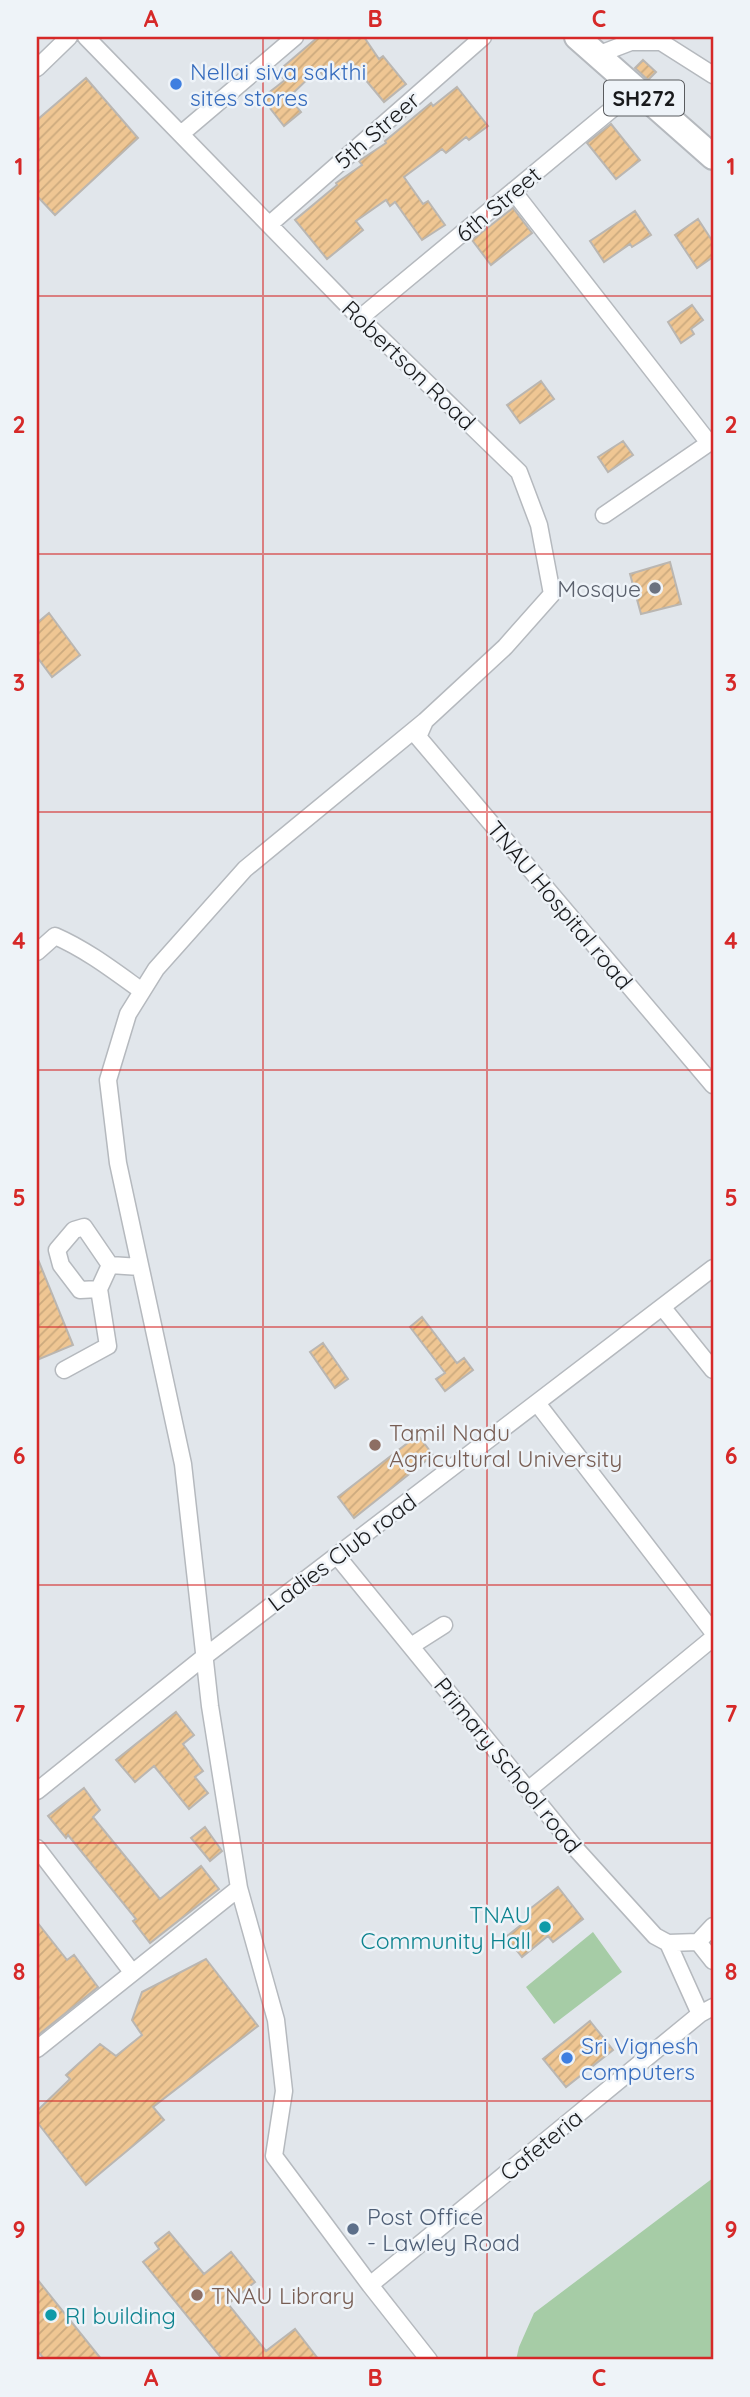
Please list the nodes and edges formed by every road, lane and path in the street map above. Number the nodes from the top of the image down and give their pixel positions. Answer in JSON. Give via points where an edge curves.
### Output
{"nodes":[{"id":1,"x":69,"y":37,"type":"edge"},
{"id":2,"x":86,"y":37,"type":"edge"},
{"id":3,"x":295,"y":37,"type":"edge"},
{"id":4,"x":484,"y":37,"type":"edge"},
{"id":5,"x":577,"y":37,"type":"edge"},
{"id":6,"x":597,"y":55,"type":"junction"},
{"id":7,"x":37,"y":68,"type":"edge"},
{"id":8,"x":713,"y":75,"type":"edge"},
{"id":9,"x":635,"y":90,"type":"junction"},
{"id":10,"x":181,"y":134,"type":"junction"},
{"id":11,"x":713,"y":157,"type":"edge"},
{"id":12,"x":513,"y":191,"type":"junction"},
{"id":13,"x":270,"y":224,"type":"junction"},
{"id":14,"x":360,"y":318,"type":"junction"},
{"id":15,"x":711,"y":442,"type":"edge"},
{"id":16,"x":604,"y":515,"type":"dead end"},
{"id":17,"x":425,"y":721,"type":"junction"},
{"id":18,"x":37,"y":951,"type":"edge"},
{"id":19,"x":142,"y":991,"type":"junction"},
{"id":20,"x":713,"y":1085,"type":"edge"},
{"id":21,"x":110,"y":1265,"type":"junction"},
{"id":22,"x":140,"y":1266,"type":"junction"},
{"id":23,"x":713,"y":1268,"type":"edge"},
{"id":24,"x":99,"y":1289,"type":"junction"},
{"id":25,"x":663,"y":1308,"type":"junction"},
{"id":26,"x":64,"y":1370,"type":"dead end"},
{"id":27,"x":713,"y":1370,"type":"edge"},
{"id":28,"x":537,"y":1403,"type":"junction"},
{"id":29,"x":337,"y":1556,"type":"junction"},
{"id":30,"x":444,"y":1625,"type":"dead end"},
{"id":31,"x":713,"y":1632,"type":"edge"},
{"id":32,"x":713,"y":1638,"type":"edge"},
{"id":33,"x":411,"y":1646,"type":"junction"},
{"id":34,"x":204,"y":1657,"type":"junction"},
{"id":35,"x":528,"y":1790,"type":"junction"},
{"id":36,"x":37,"y":1791,"type":"edge"},
{"id":37,"x":37,"y":1848,"type":"edge"},
{"id":38,"x":239,"y":1888,"type":"junction"},
{"id":39,"x":713,"y":1926,"type":"edge"},
{"id":40,"x":698,"y":1942,"type":"junction"},
{"id":41,"x":668,"y":1943,"type":"junction"},
{"id":42,"x":713,"y":1961,"type":"edge"},
{"id":43,"x":132,"y":1972,"type":"junction"},
{"id":44,"x":707,"y":2010,"type":"edge"},
{"id":45,"x":37,"y":2049,"type":"edge"},
{"id":46,"x":370,"y":2285,"type":"junction"},
{"id":47,"x":429,"y":2360,"type":"edge"}],
"edges":[{"from":1,"to":7,"type":"street"},
{"from":2,"to":10,"type":"street","name":"Robertson Road"},
{"from":3,"to":10,"type":"street"},
{"from":4,"to":13,"type":"street","name":"5th Streer"},
{"from":5,"to":6,"type":"main road","number":"SH272"},
{"from":6,"to":8,"type":"street","via":[[631,41],[661,42]]},
{"from":6,"to":9,"type":"main road","number":"SH272"},
{"from":9,"to":11,"type":"main road","number":"SH272"},
{"from":9,"to":12,"type":"street","name":"6th Street"},
{"from":10,"to":13,"type":"street","name":"Robertson Road"},
{"from":12,"to":14,"type":"street","name":"6th Street"},
{"from":12,"to":15,"type":"street"},
{"from":13,"to":14,"type":"street","name":"Robertson Road"},
{"from":14,"to":17,"type":"street","name":"Robertson Road","via":[[519,472],[538,525],[552,593],[505,647]]},
{"from":15,"to":16,"type":"street"},
{"from":17,"to":19,"type":"street","via":[[245,869]]},
{"from":17,"to":20,"type":"street","name":"TNAU Hospital road","via":[[418,737]]},
{"from":18,"to":19,"type":"street","via":[[55,936]]},
{"from":19,"to":22,"type":"street","via":[[128,1014],[108,1080],[118,1163]]},
{"from":21,"to":22,"type":"street"},
{"from":21,"to":24,"type":"street"},
{"from":21,"to":24,"type":"street","via":[[84,1227],[74,1230],[57,1250],[61,1265],[80,1290]]},
{"from":22,"to":34,"type":"street","via":[[183,1464]]},
{"from":23,"to":25,"type":"street","name":"Ladies Club road"},
{"from":24,"to":26,"type":"street","via":[[108,1346]]},
{"from":25,"to":27,"type":"street"},
{"from":25,"to":28,"type":"street","name":"Ladies Club road"},
{"from":28,"to":29,"type":"street","name":"Ladies Club road"},
{"from":28,"to":31,"type":"street"},
{"from":29,"to":33,"type":"street","name":"Primary School road"},
{"from":29,"to":34,"type":"street","name":"Ladies Club road"},
{"from":30,"to":33,"type":"street"},
{"from":32,"to":35,"type":"street"},
{"from":33,"to":35,"type":"street","name":"Primary School road"},
{"from":34,"to":36,"type":"street","name":"Ladies Club road"},
{"from":34,"to":38,"type":"street"},
{"from":35,"to":41,"type":"street","name":"Primary School road","via":[[655,1936]]},
{"from":37,"to":43,"type":"street"},
{"from":38,"to":43,"type":"street"},
{"from":38,"to":46,"type":"street","via":[[276,2020],[284,2091],[274,2156]]},
{"from":39,"to":40,"type":"street"},
{"from":40,"to":41,"type":"street"},
{"from":40,"to":42,"type":"street"},
{"from":41,"to":44,"type":"street"},
{"from":43,"to":45,"type":"street"},
{"from":44,"to":46,"type":"street","name":"Cafeteria"},
{"from":46,"to":47,"type":"street"}]}
